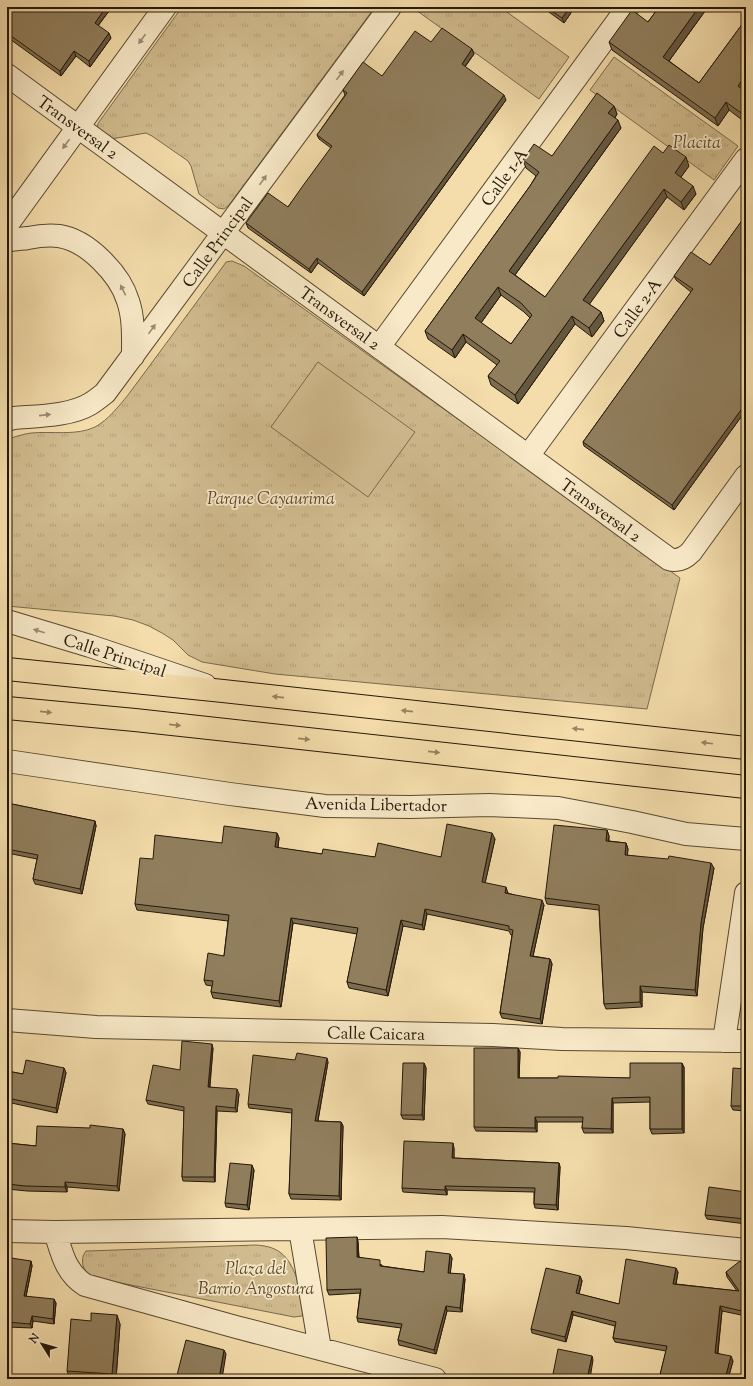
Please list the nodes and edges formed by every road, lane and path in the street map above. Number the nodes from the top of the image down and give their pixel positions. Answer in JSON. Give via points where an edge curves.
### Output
{"nodes":[{"id":1,"x":165,"y":7,"type":"edge"},
{"id":2,"x":390,"y":7,"type":"edge"},
{"id":3,"x":628,"y":7,"type":"edge"},
{"id":4,"x":7,"y":74,"type":"edge"},
{"id":5,"x":78,"y":126,"type":"junction"},
{"id":6,"x":746,"y":159,"type":"edge"},
{"id":7,"x":7,"y":225,"type":"edge"},
{"id":8,"x":223,"y":233,"type":"junction"},
{"id":9,"x":7,"y":242,"type":"edge"},
{"id":10,"x":379,"y":347,"type":"junction"},
{"id":11,"x":133,"y":356,"type":"junction"},
{"id":12,"x":7,"y":420,"type":"edge"},
{"id":13,"x":528,"y":456,"type":"junction"},
{"id":14,"x":746,"y":476,"type":"edge"},
{"id":15,"x":7,"y":621,"type":"edge"},
{"id":16,"x":7,"y":669,"type":"edge"},
{"id":17,"x":223,"y":691,"type":"junction"},
{"id":18,"x":7,"y":708,"type":"edge"},
{"id":19,"x":746,"y":748,"type":"edge"},
{"id":20,"x":7,"y":761,"type":"edge"},
{"id":21,"x":746,"y":787,"type":"edge"},
{"id":22,"x":746,"y":839,"type":"edge"},
{"id":23,"x":746,"y":893,"type":"edge"},
{"id":24,"x":7,"y":1020,"type":"edge"},
{"id":25,"x":724,"y":1041,"type":"junction"},
{"id":26,"x":746,"y":1041,"type":"edge"},
{"id":27,"x":300,"y":1230,"type":"junction"},
{"id":28,"x":7,"y":1231,"type":"edge"},
{"id":29,"x":55,"y":1232,"type":"junction"},
{"id":30,"x":746,"y":1250,"type":"edge"},
{"id":31,"x":320,"y":1349,"type":"junction"},
{"id":32,"x":435,"y":1379,"type":"edge"}],
"edges":[{"from":1,"to":5,"type":"street","one_way":true},
{"from":8,"to":2,"type":"street","name":"Calle Principal","one_way":true},
{"from":3,"to":10,"type":"street","name":"Calle 1-A"},
{"from":4,"to":5,"type":"street","name":"Transversal 2"},
{"from":5,"to":7,"type":"street","one_way":true},
{"from":5,"to":8,"type":"street","name":"Transversal 2"},
{"from":6,"to":13,"type":"street","name":"Calle 2-A"},
{"from":8,"to":10,"type":"street","name":"Transversal 2"},
{"from":11,"to":8,"type":"street","name":"Calle Principal","one_way":true},
{"from":11,"to":9,"type":"street","one_way":true,"via":[[133,326],[128,301],[111,271],[95,255],[77,242],[60,236],[31,237]]},
{"from":10,"to":13,"type":"street","name":"Transversal 2"},
{"from":12,"to":11,"type":"street","name":"Calle Principal","one_way":true,"via":[[61,413],[90,404],[105,393]]},
{"from":13,"to":14,"type":"street","name":"Transversal 2","via":[[653,548],[674,560],[686,557],[691,552]]},
{"from":17,"to":15,"type":"street","name":"Calle Principal","one_way":true},
{"from":16,"to":17,"type":"main road"},
{"from":19,"to":17,"type":"main road","one_way":true},
{"from":18,"to":21,"type":"main road","one_way":true},
{"from":20,"to":22,"type":"street","name":"Avenida Libertador","via":[[325,806],[489,805],[558,808],[686,834]]},
{"from":23,"to":25,"type":"street"},
{"from":24,"to":25,"type":"street","name":"Calle Caicara","via":[[96,1027]]},
{"from":25,"to":26,"type":"street","name":"Calle Caicara"},
{"from":27,"to":29,"type":"street"},
{"from":27,"to":30,"type":"street","via":[[442,1227],[626,1238]]},
{"from":27,"to":31,"type":"street"},
{"from":28,"to":29,"type":"street"},
{"from":29,"to":31,"type":"street","via":[[70,1271],[85,1285]]},
{"from":31,"to":32,"type":"street"}]}
